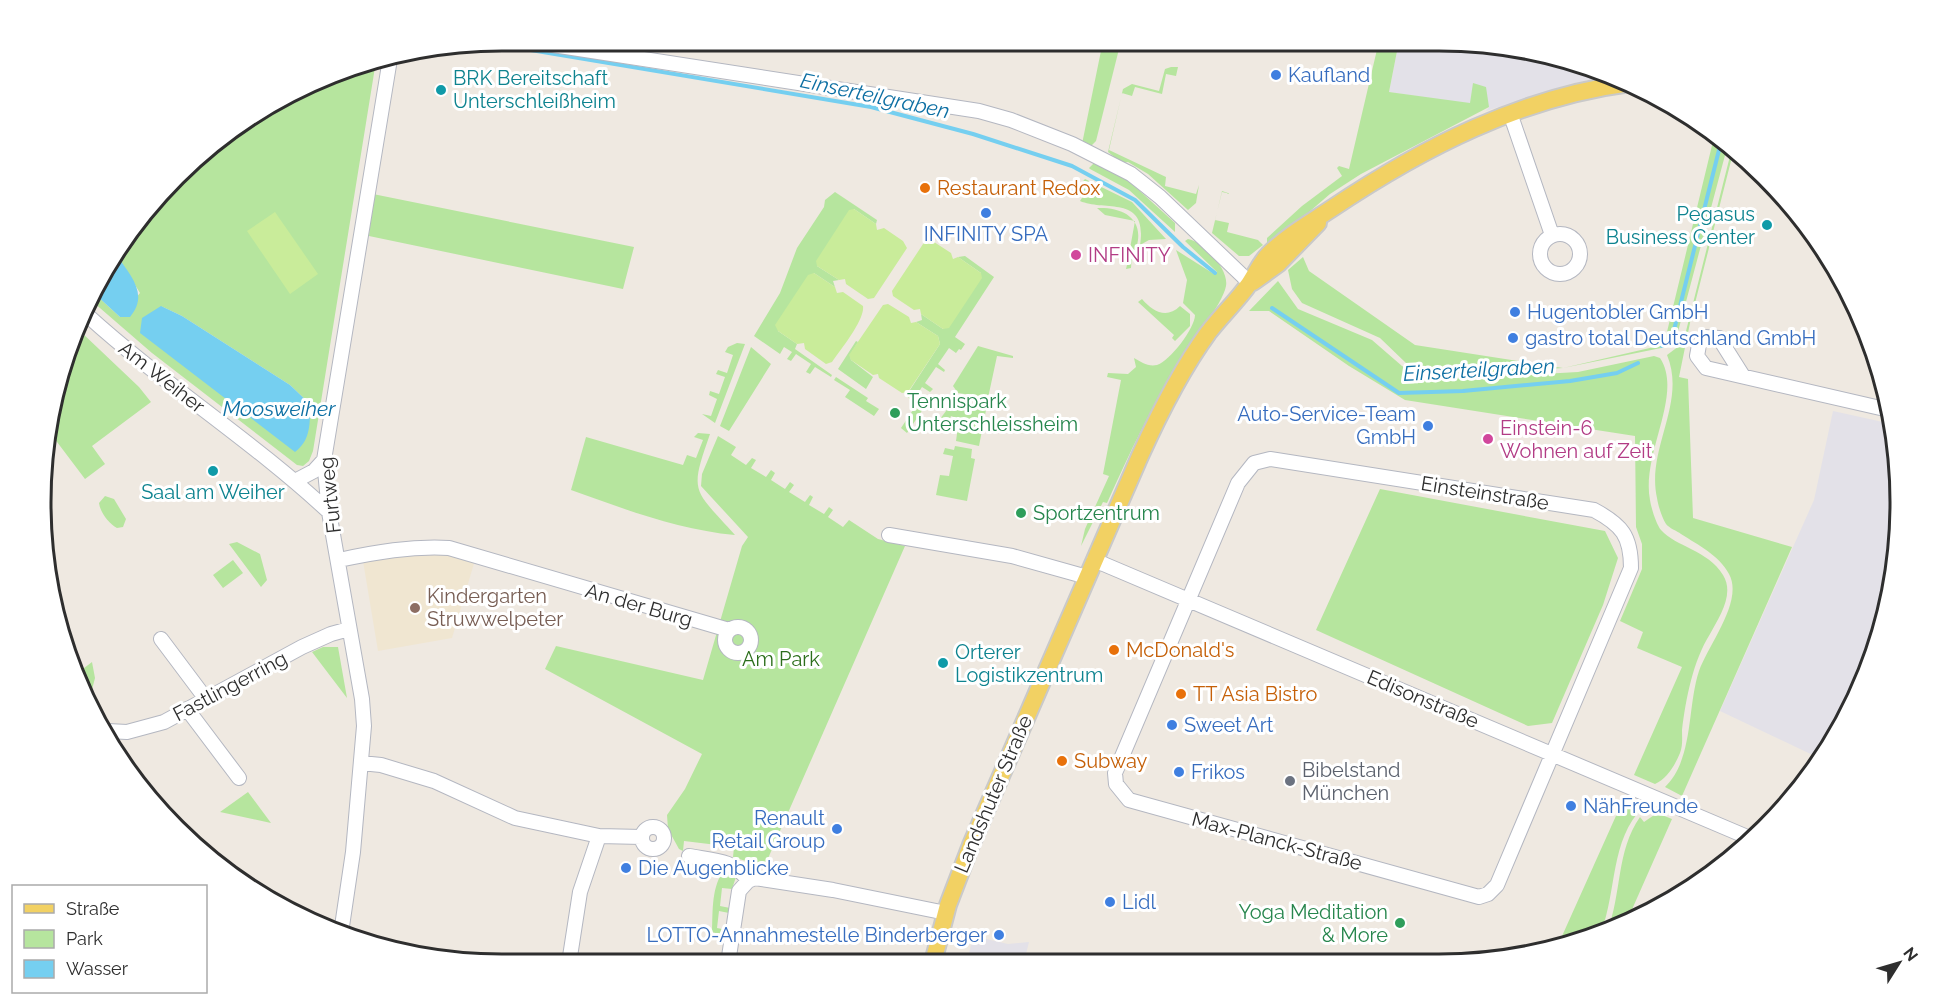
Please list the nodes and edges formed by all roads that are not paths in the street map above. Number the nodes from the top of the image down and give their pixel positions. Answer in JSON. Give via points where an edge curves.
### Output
{"nodes":[{"id":1,"x":597,"y":51,"type":"edge"},
{"id":2,"x":389,"y":65,"type":"edge"},
{"id":3,"x":1615,"y":87,"type":"edge"},
{"id":4,"x":1510,"y":113,"type":"junction"},
{"id":5,"x":1552,"y":235,"type":"dead end"},
{"id":6,"x":1250,"y":283,"type":"junction"},
{"id":7,"x":91,"y":318,"type":"edge"},
{"id":8,"x":1743,"y":376,"type":"dead end"},
{"id":9,"x":1880,"y":408,"type":"edge"},
{"id":10,"x":324,"y":460,"type":"junction"},
{"id":11,"x":295,"y":481,"type":"junction"},
{"id":12,"x":329,"y":512,"type":"junction"},
{"id":13,"x":889,"y":535,"type":"dead end"},
{"id":14,"x":339,"y":560,"type":"junction"},
{"id":15,"x":1094,"y":560,"type":"junction"},
{"id":16,"x":1087,"y":577,"type":"junction"},
{"id":17,"x":1189,"y":599,"type":"junction"},
{"id":18,"x":349,"y":629,"type":"junction"},
{"id":19,"x":729,"y":630,"type":"dead end"},
{"id":20,"x":161,"y":639,"type":"dead end"},
{"id":21,"x":206,"y":699,"type":"junction"},
{"id":22,"x":187,"y":709,"type":"junction"},
{"id":23,"x":113,"y":731,"type":"edge"},
{"id":24,"x":1553,"y":753,"type":"junction"},
{"id":25,"x":361,"y":763,"type":"junction"},
{"id":26,"x":239,"y":778,"type":"dead end"},
{"id":27,"x":1743,"y":835,"type":"edge"},
{"id":28,"x":599,"y":836,"type":"junction"},
{"id":29,"x":642,"y":837,"type":"dead end"},
{"id":30,"x":689,"y":856,"type":"dead end"},
{"id":31,"x":748,"y":880,"type":"junction"},
{"id":32,"x":946,"y":913,"type":"junction"},
{"id":33,"x":342,"y":925,"type":"edge"},
{"id":34,"x":570,"y":954,"type":"edge"},
{"id":35,"x":729,"y":954,"type":"edge"},
{"id":36,"x":935,"y":954,"type":"edge"}],
"edges":[{"from":1,"to":6,"type":"street","via":[[979,111],[1011,120],[1072,144],[1131,174]]},
{"from":2,"to":10,"type":"street","name":"Furtweg"},
{"from":3,"to":4,"type":"main road","name":"Landshuter Straße"},
{"from":4,"to":5,"type":"street"},
{"from":4,"to":6,"type":"main road","name":"Landshuter Straße","via":[[1387,172],[1303,225],[1269,254]]},
{"from":6,"to":15,"type":"main road","name":"Landshuter Straße","via":[[1208,333],[1178,382]]},
{"from":7,"to":11,"type":"street","name":"Am Weiher"},
{"from":8,"to":9,"type":"street"},
{"from":10,"to":11,"type":"street","via":[[314,471]]},
{"from":10,"to":12,"type":"street","name":"Furtweg"},
{"from":11,"to":12,"type":"street","name":"Am Weiher"},
{"from":12,"to":14,"type":"street","name":"Furtweg"},
{"from":13,"to":16,"type":"street","via":[[1012,556]]},
{"from":14,"to":18,"type":"street","name":"Furtweg"},
{"from":14,"to":19,"type":"street","name":"An der Burg","via":[[392,549],[449,548]]},
{"from":15,"to":16,"type":"main road","name":"Landshuter Straße"},
{"from":15,"to":17,"type":"street","name":"Edisonstraße"},
{"from":16,"to":32,"type":"main road","name":"Landshuter Straße","via":[[992,793]]},
{"from":17,"to":24,"type":"street","name":"Edisonstraße"},
{"from":17,"to":24,"type":"street","name":"Max-Planck-Straße","via":[[1115,772],[1116,784],[1130,800],[1479,897],[1497,885]]},
{"from":17,"to":24,"type":"street","name":"Einsteinstraße","via":[[1244,472],[1254,463],[1270,459],[1594,510],[1616,521],[1631,548],[1631,568]]},
{"from":18,"to":21,"type":"street","name":"Fastlingerring","via":[[302,647]]},
{"from":18,"to":25,"type":"street","name":"Furtweg","via":[[362,699]]},
{"from":20,"to":21,"type":"street"},
{"from":21,"to":22,"type":"street","name":"Fastlingerring"},
{"from":22,"to":23,"type":"street","name":"Fastlingerring","via":[[146,729]]},
{"from":22,"to":26,"type":"street"},
{"from":24,"to":27,"type":"street","name":"Edisonstraße"},
{"from":25,"to":28,"type":"street","via":[[434,781],[515,818]]},
{"from":25,"to":33,"type":"street","name":"Furtweg"},
{"from":28,"to":29,"type":"street"},
{"from":28,"to":34,"type":"street","via":[[580,892]]},
{"from":30,"to":31,"type":"street","via":[[732,863]]},
{"from":31,"to":32,"type":"street","via":[[767,879]]},
{"from":31,"to":35,"type":"street","via":[[739,891]]},
{"from":32,"to":36,"type":"main road","name":"Landshuter Straße"}]}
